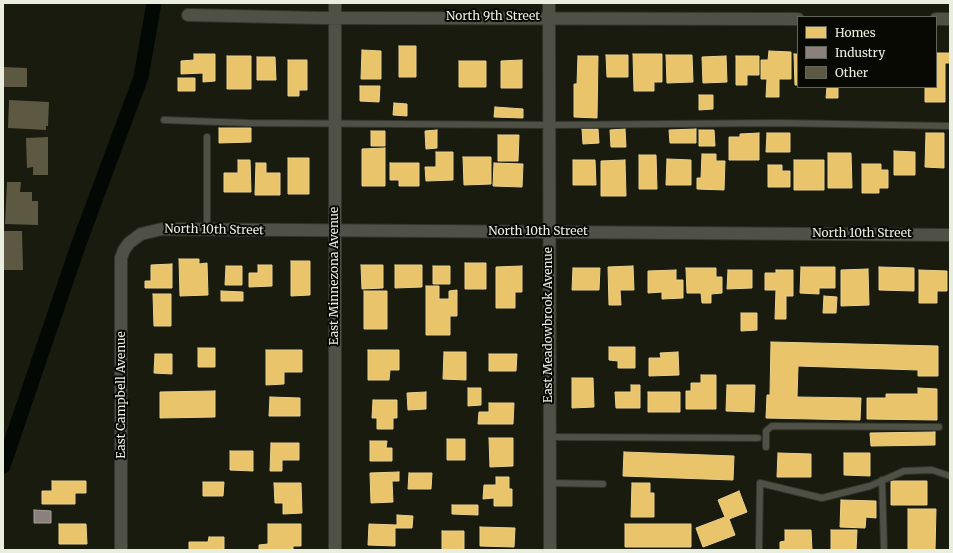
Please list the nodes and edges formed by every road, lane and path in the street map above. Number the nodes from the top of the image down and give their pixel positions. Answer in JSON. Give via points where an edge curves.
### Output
{"nodes":[{"id":1,"x":335,"y":3,"type":"edge"},
{"id":2,"x":549,"y":3,"type":"edge"},
{"id":3,"x":188,"y":15,"type":"dead end"},
{"id":4,"x":335,"y":18,"type":"junction"},
{"id":5,"x":549,"y":18,"type":"junction"},
{"id":6,"x":797,"y":18,"type":"edge"},
{"id":7,"x":937,"y":19,"type":"edge"},
{"id":8,"x":950,"y":19,"type":"edge"},
{"id":9,"x":164,"y":120,"type":"dead end"},
{"id":10,"x":335,"y":123,"type":"junction"},
{"id":11,"x":549,"y":125,"type":"junction"},
{"id":12,"x":950,"y":126,"type":"edge"},
{"id":13,"x":207,"y":137,"type":"dead end"},
{"id":14,"x":207,"y":230,"type":"junction"},
{"id":15,"x":335,"y":232,"type":"junction"},
{"id":16,"x":549,"y":232,"type":"junction"},
{"id":17,"x":950,"y":235,"type":"edge"},
{"id":18,"x":129,"y":243,"type":"joint"},
{"id":19,"x":939,"y":427,"type":"dead end"},
{"id":20,"x":549,"y":437,"type":"junction"},
{"id":21,"x":758,"y":438,"type":"dead end"},
{"id":22,"x":766,"y":447,"type":"dead end"},
{"id":23,"x":950,"y":476,"type":"edge"},
{"id":24,"x":882,"y":480,"type":"junction"},
{"id":25,"x":550,"y":483,"type":"junction"},
{"id":26,"x":602,"y":484,"type":"dead end"},
{"id":27,"x":759,"y":548,"type":"dead end"},
{"id":28,"x":884,"y":549,"type":"edge"},
{"id":29,"x":121,"y":550,"type":"edge"},
{"id":30,"x":335,"y":550,"type":"edge"},
{"id":31,"x":550,"y":550,"type":"edge"}],
"edges":[{"from":1,"to":4,"type":"street","name":"East Minnezona Avenue"},
{"from":2,"to":5,"type":"street","name":"East Meadowbrook Avenue"},
{"from":3,"to":4,"type":"street","name":"North 9th Street"},
{"from":4,"to":5,"type":"street","name":"North 9th Street"},
{"from":4,"to":10,"type":"street","name":"East Minnezona Avenue"},
{"from":5,"to":6,"type":"street","name":"North 9th Street"},
{"from":5,"to":11,"type":"street","name":"East Meadowbrook Avenue"},
{"from":7,"to":8,"type":"street"},
{"from":9,"to":10,"type":"lane"},
{"from":10,"to":11,"type":"lane"},
{"from":10,"to":15,"type":"street","name":"East Minnezona Avenue"},
{"from":11,"to":12,"type":"lane","via":[[778,123]]},
{"from":11,"to":16,"type":"street","name":"East Meadowbrook Avenue"},
{"from":13,"to":14,"type":"lane"},
{"from":14,"to":15,"type":"street","name":"North 10th Street"},
{"from":14,"to":18,"type":"street","name":"North 10th Street","via":[[154,230],[141,234]]},
{"from":15,"to":16,"type":"street","name":"North 10th Street"},
{"from":15,"to":30,"type":"street","name":"East Minnezona Avenue"},
{"from":16,"to":17,"type":"street","name":"North 10th Street"},
{"from":16,"to":20,"type":"street","name":"East Meadowbrook Avenue"},
{"from":18,"to":29,"type":"street","name":"East Campbell Avenue","via":[[121,258]]},
{"from":19,"to":22,"type":"lane","via":[[772,426],[766,431]]},
{"from":20,"to":21,"type":"lane"},
{"from":20,"to":25,"type":"street","name":"East Meadowbrook Avenue"},
{"from":23,"to":24,"type":"lane","via":[[932,470],[904,471]]},
{"from":24,"to":27,"type":"lane","via":[[863,488],[822,498],[760,483]]},
{"from":24,"to":28,"type":"lane"},
{"from":25,"to":26,"type":"lane"},
{"from":25,"to":31,"type":"street","name":"East Meadowbrook Avenue"}]}
